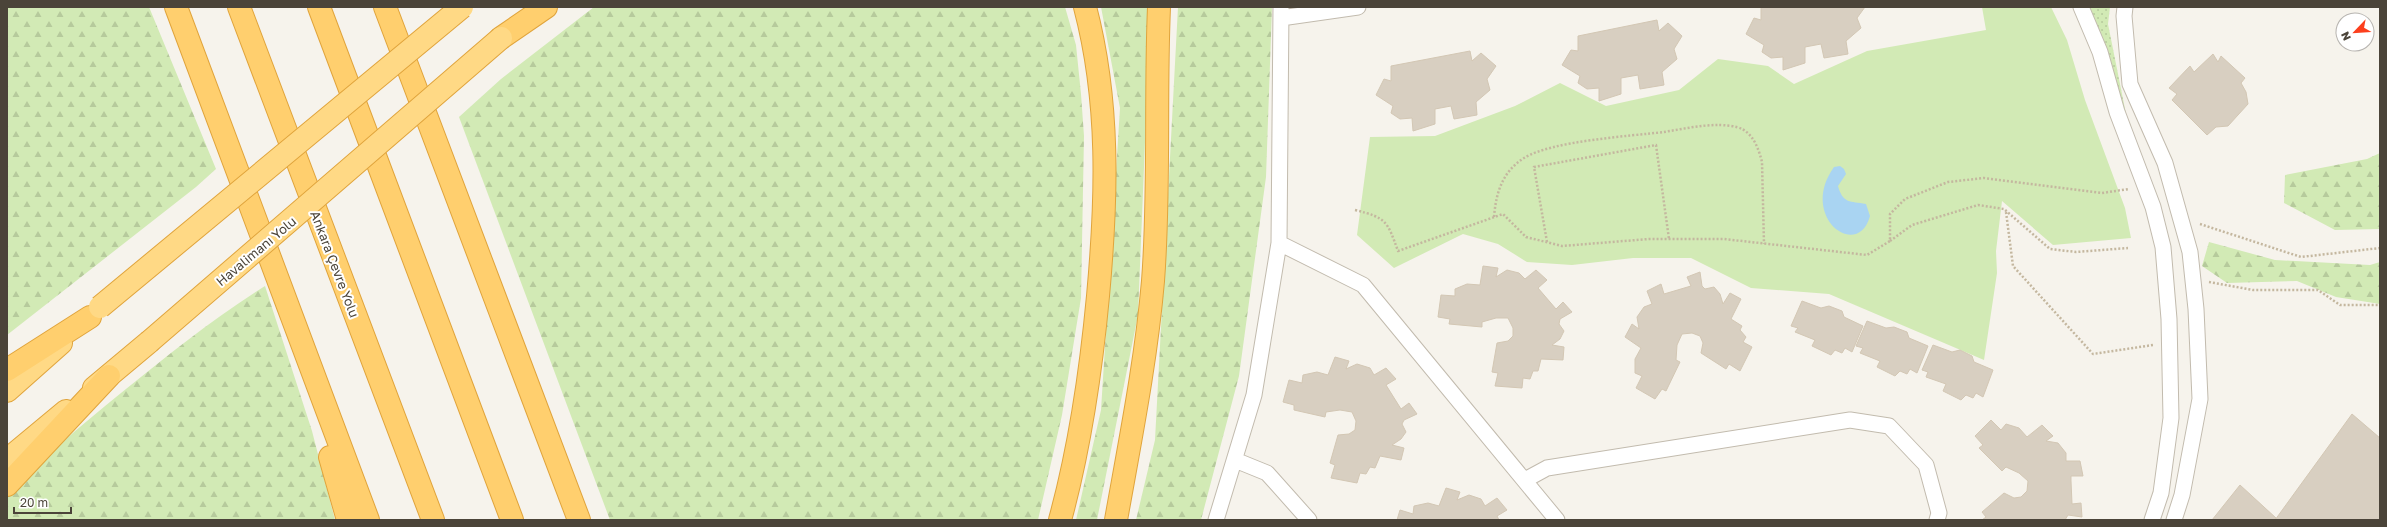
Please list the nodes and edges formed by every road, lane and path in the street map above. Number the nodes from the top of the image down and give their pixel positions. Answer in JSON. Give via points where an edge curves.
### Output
{"nodes":[{"id":1,"x":176,"y":7,"type":"edge"},
{"id":2,"x":239,"y":7,"type":"edge"},
{"id":3,"x":319,"y":7,"type":"edge"},
{"id":4,"x":385,"y":7,"type":"edge"},
{"id":5,"x":395,"y":7,"type":"edge"},
{"id":6,"x":462,"y":7,"type":"edge"},
{"id":7,"x":537,"y":7,"type":"edge"},
{"id":8,"x":546,"y":7,"type":"edge"},
{"id":9,"x":1085,"y":7,"type":"edge"},
{"id":10,"x":1158,"y":7,"type":"edge"},
{"id":11,"x":1358,"y":7,"type":"edge"},
{"id":12,"x":2081,"y":7,"type":"edge"},
{"id":13,"x":2125,"y":7,"type":"edge"},
{"id":14,"x":1281,"y":12,"type":"edge"},
{"id":15,"x":501,"y":38,"type":"junction"},
{"id":16,"x":2146,"y":186,"type":"junction"},
{"id":17,"x":455,"y":191,"type":"junction"},
{"id":18,"x":1355,"y":210,"type":"dead end"},
{"id":19,"x":2006,"y":211,"type":"junction"},
{"id":20,"x":1494,"y":217,"type":"junction"},
{"id":21,"x":2180,"y":217,"type":"junction"},
{"id":22,"x":1669,"y":239,"type":"junction"},
{"id":23,"x":1890,"y":241,"type":"junction"},
{"id":24,"x":1547,"y":242,"type":"junction"},
{"id":25,"x":1279,"y":243,"type":"junction"},
{"id":26,"x":1764,"y":244,"type":"junction"},
{"id":27,"x":2128,"y":248,"type":"dead end"},
{"id":28,"x":2380,"y":248,"type":"edge"},
{"id":29,"x":278,"y":279,"type":"junction"},
{"id":30,"x":2193,"y":279,"type":"junction"},
{"id":31,"x":2380,"y":305,"type":"edge"},
{"id":32,"x":95,"y":312,"type":"junction"},
{"id":33,"x":2169,"y":343,"type":"junction"},
{"id":34,"x":7,"y":370,"type":"edge"},
{"id":35,"x":108,"y":376,"type":"junction"},
{"id":36,"x":7,"y":391,"type":"edge"},
{"id":37,"x":544,"y":425,"type":"junction"},
{"id":38,"x":7,"y":460,"type":"edge"},
{"id":39,"x":1235,"y":460,"type":"junction"},
{"id":40,"x":1524,"y":480,"type":"junction"},
{"id":41,"x":7,"y":485,"type":"edge"},
{"id":42,"x":348,"y":520,"type":"edge"},
{"id":43,"x":368,"y":520,"type":"edge"},
{"id":44,"x":433,"y":520,"type":"edge"},
{"id":45,"x":512,"y":520,"type":"edge"},
{"id":46,"x":579,"y":520,"type":"edge"},
{"id":47,"x":586,"y":520,"type":"edge"},
{"id":48,"x":1060,"y":520,"type":"edge"},
{"id":49,"x":1116,"y":520,"type":"edge"},
{"id":50,"x":1216,"y":520,"type":"edge"},
{"id":51,"x":1309,"y":520,"type":"edge"},
{"id":52,"x":1557,"y":520,"type":"edge"},
{"id":53,"x":1937,"y":520,"type":"edge"},
{"id":54,"x":2152,"y":520,"type":"edge"},
{"id":55,"x":2174,"y":520,"type":"edge"}],
"edges":[{"from":1,"to":29,"type":"highway"},
{"from":2,"to":44,"type":"highway","name":"Ankara Çevre Yolu"},
{"from":3,"to":45,"type":"highway"},
{"from":4,"to":17,"type":"highway"},
{"from":5,"to":17,"type":"highway"},
{"from":6,"to":32,"type":"highway","bridge":true},
{"from":7,"to":15,"type":"highway","name":"Havalimanı Yolu"},
{"from":8,"to":15,"type":"highway"},
{"from":9,"to":48,"type":"highway","via":[[1099,67],[1106,174],[1102,252],[1091,363]]},
{"from":10,"to":49,"type":"highway","via":[[1153,281],[1138,406]]},
{"from":11,"to":14,"type":"street"},
{"from":12,"to":16,"type":"street","via":[[2100,52],[2117,112]]},
{"from":13,"to":21,"type":"street","via":[[2130,84],[2166,162]]},
{"from":14,"to":25,"type":"street"},
{"from":15,"to":35,"type":"highway","name":"Havalimanı Yolu","bridge":true},
{"from":16,"to":23,"type":"path","via":[[2102,193],[1984,178],[1948,182],[1905,198],[1890,214]]},
{"from":16,"to":33,"type":"street","via":[[2154,207],[2163,247]]},
{"from":17,"to":37,"type":"highway"},
{"from":18,"to":20,"type":"path","via":[[1375,215],[1388,224],[1398,251]]},
{"from":19,"to":23,"type":"path","via":[[1978,205],[1912,226]]},
{"from":19,"to":27,"type":"path","via":[[2050,249],[2076,252]]},
{"from":19,"to":33,"type":"path","via":[[2013,266],[2093,354]]},
{"from":20,"to":24,"type":"path","via":[[1503,214],[1526,237]]},
{"from":20,"to":26,"type":"path","via":[[1496,194],[1507,174],[1525,158],[1555,147],[1719,124],[1742,129],[1754,140],[1759,149],[1762,162]]},
{"from":21,"to":28,"type":"path","via":[[2300,257]]},
{"from":21,"to":30,"type":"street","via":[[2190,252]]},
{"from":22,"to":24,"type":"path","via":[[1562,246]]},
{"from":22,"to":24,"type":"path","via":[[1656,145],[1534,167]]},
{"from":22,"to":26,"type":"path","via":[[1724,239]]},
{"from":23,"to":26,"type":"path","via":[[1867,255]]},
{"from":25,"to":39,"type":"street","via":[[1254,395]]},
{"from":25,"to":40,"type":"street","via":[[1363,285]]},
{"from":29,"to":42,"type":"highway"},
{"from":29,"to":43,"type":"highway"},
{"from":30,"to":31,"type":"path","via":[[2253,290],[2318,290],[2340,304]]},
{"from":30,"to":55,"type":"street","via":[[2200,399],[2182,495]]},
{"from":32,"to":34,"type":"highway"},
{"from":32,"to":36,"type":"highway"},
{"from":33,"to":54,"type":"street","via":[[2171,418],[2161,493]]},
{"from":35,"to":38,"type":"highway","name":"Havalimanı Yolu"},
{"from":35,"to":41,"type":"highway"},
{"from":37,"to":46,"type":"highway"},
{"from":37,"to":47,"type":"highway"},
{"from":39,"to":50,"type":"street"},
{"from":39,"to":51,"type":"street","via":[[1268,473]]},
{"from":40,"to":52,"type":"street"},
{"from":40,"to":53,"type":"street","via":[[1547,468],[1850,420],[1889,426],[1926,465],[1939,513]]}]}
